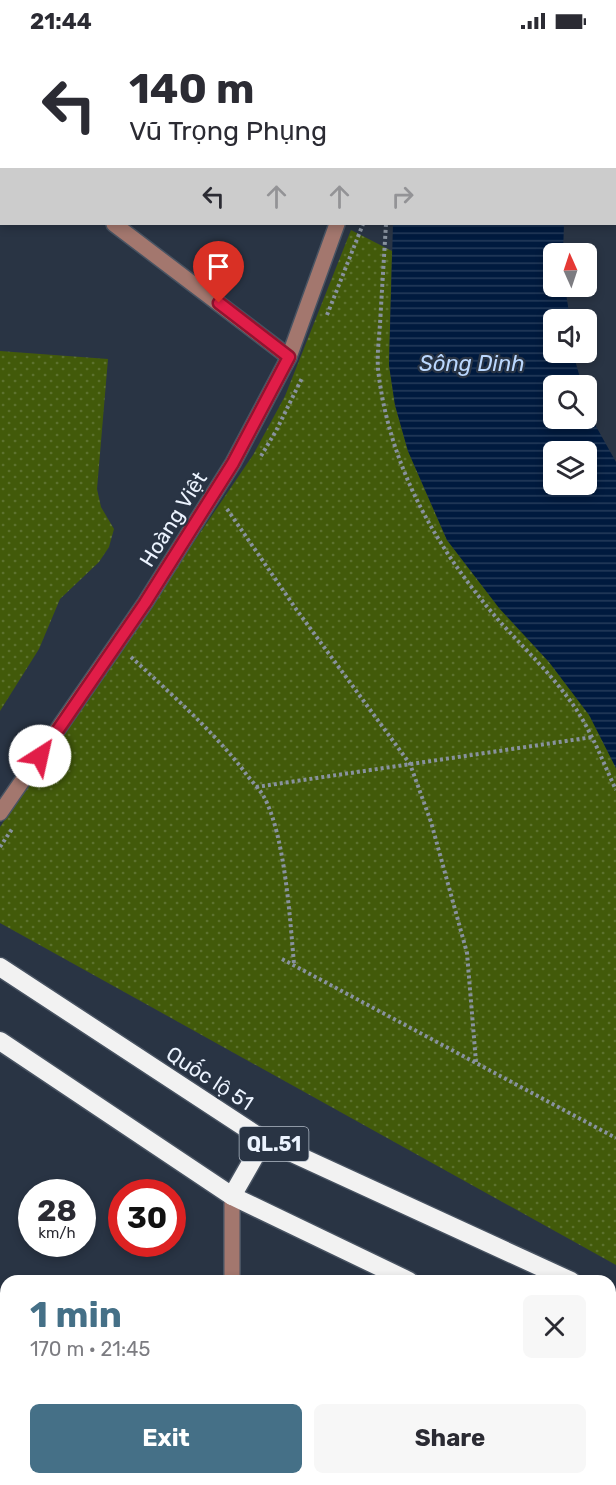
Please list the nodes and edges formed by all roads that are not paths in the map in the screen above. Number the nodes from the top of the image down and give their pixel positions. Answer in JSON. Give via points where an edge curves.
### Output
{"nodes":[{"id":1,"x":115,"y":225,"type":"edge"},
{"id":2,"x":337,"y":225,"type":"edge"},
{"id":3,"x":289,"y":357,"type":"junction"},
{"id":4,"x":0,"y":813,"type":"edge"},
{"id":5,"x":0,"y":967,"type":"edge"},
{"id":6,"x":0,"y":1041,"type":"edge"},
{"id":7,"x":264,"y":1140,"type":"junction"},
{"id":8,"x":232,"y":1196,"type":"junction"},
{"id":9,"x":232,"y":1275,"type":"edge"},
{"id":10,"x":397,"y":1275,"type":"edge"},
{"id":11,"x":558,"y":1275,"type":"edge"}],
"edges":[{"from":1,"to":3,"type":"street"},
{"from":2,"to":3,"type":"street","name":"Hoàng Việt"},
{"from":3,"to":4,"type":"street","name":"Hoàng Việt","via":[[233,463],[145,603]]},
{"from":5,"to":7,"type":"highway","name":"Quốc lộ 51","number":"QL.51"},
{"from":6,"to":8,"type":"highway"},
{"from":7,"to":8,"type":"highway"},
{"from":7,"to":11,"type":"highway","name":"Quốc lộ 51","number":"QL.51"},
{"from":8,"to":9,"type":"street"},
{"from":8,"to":10,"type":"highway"}]}
